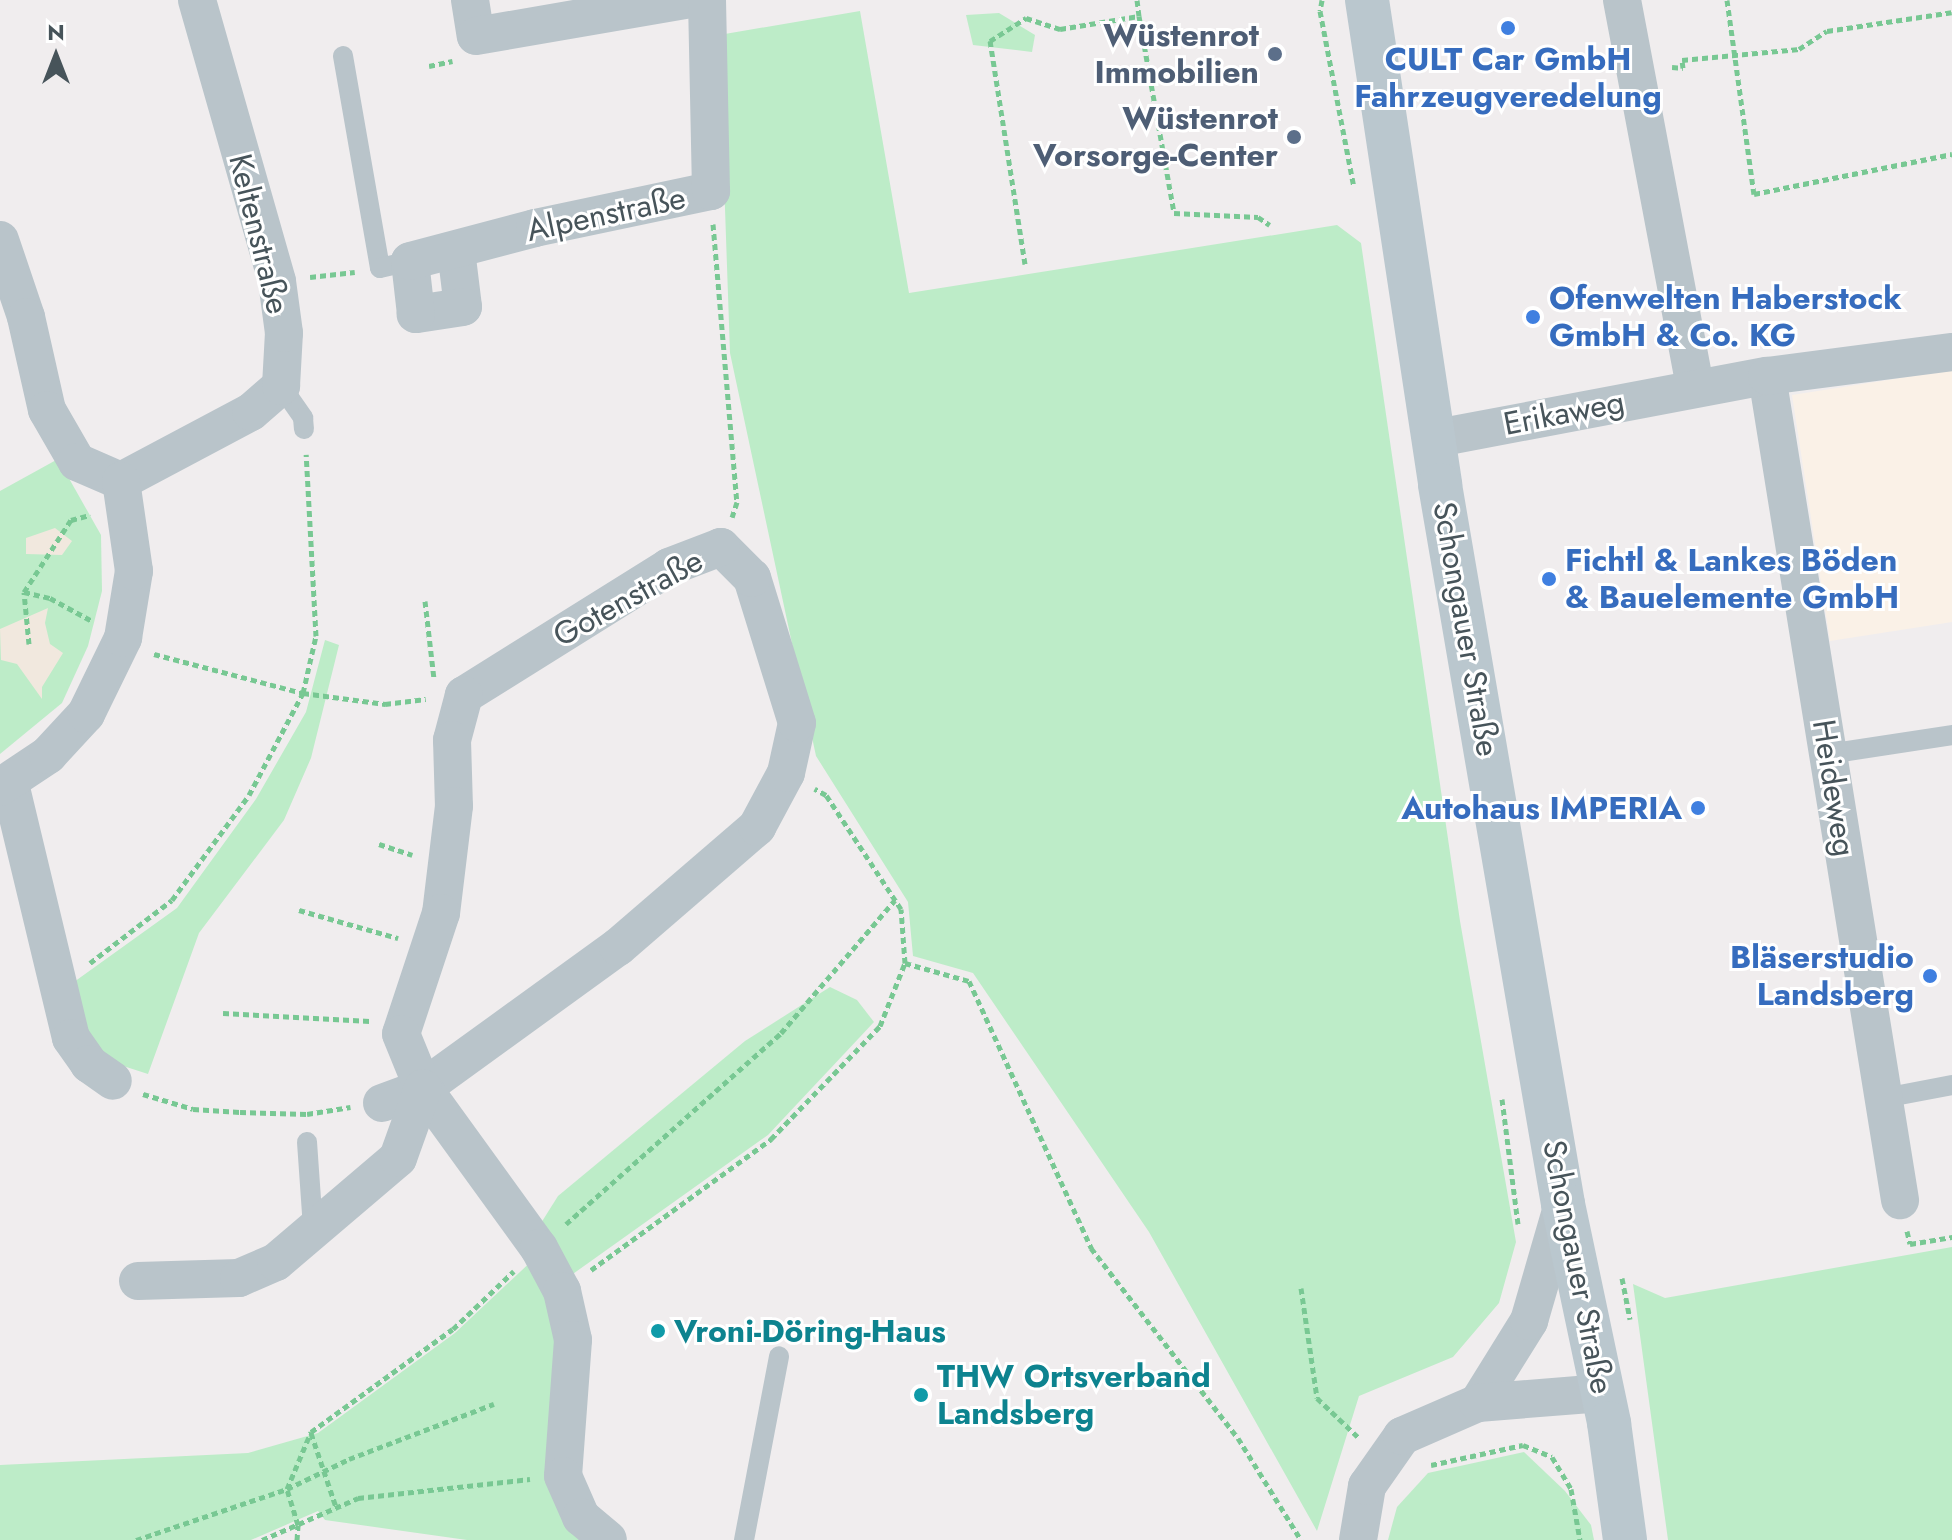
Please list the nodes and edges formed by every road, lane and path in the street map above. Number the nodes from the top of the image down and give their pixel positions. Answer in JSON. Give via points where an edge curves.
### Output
{"nodes":[{"id":1,"x":197,"y":0,"type":"edge"},
{"id":2,"x":470,"y":0,"type":"edge"},
{"id":3,"x":685,"y":0,"type":"edge"},
{"id":4,"x":707,"y":0,"type":"edge"},
{"id":5,"x":1137,"y":0,"type":"edge"},
{"id":6,"x":1367,"y":0,"type":"edge"},
{"id":7,"x":1622,"y":0,"type":"edge"},
{"id":8,"x":1727,"y":0,"type":"edge"},
{"id":9,"x":543,"y":12,"type":"edge"},
{"id":10,"x":1952,"y":12,"type":"edge"},
{"id":11,"x":1139,"y":16,"type":"junction"},
{"id":12,"x":1736,"y":53,"type":"junction"},
{"id":13,"x":343,"y":56,"type":"dead end"},
{"id":14,"x":1635,"y":68,"type":"junction"},
{"id":15,"x":1952,"y":154,"type":"edge"},
{"id":16,"x":711,"y":191,"type":"junction"},
{"id":17,"x":1270,"y":225,"type":"dead end"},
{"id":18,"x":0,"y":240,"type":"edge"},
{"id":19,"x":456,"y":250,"type":"junction"},
{"id":20,"x":395,"y":264,"type":"junction"},
{"id":21,"x":1025,"y":264,"type":"dead end"},
{"id":22,"x":277,"y":281,"type":"junction"},
{"id":23,"x":1952,"y":352,"type":"edge"},
{"id":24,"x":1767,"y":376,"type":"junction"},
{"id":25,"x":281,"y":386,"type":"junction"},
{"id":26,"x":1695,"y":388,"type":"junction"},
{"id":27,"x":304,"y":429,"type":"joint"},
{"id":28,"x":1432,"y":439,"type":"junction"},
{"id":29,"x":121,"y":493,"type":"junction"},
{"id":30,"x":721,"y":547,"type":"junction"},
{"id":31,"x":24,"y":592,"type":"junction"},
{"id":32,"x":425,"y":601,"type":"dead end"},
{"id":33,"x":123,"y":638,"type":"junction"},
{"id":34,"x":29,"y":644,"type":"dead end"},
{"id":35,"x":303,"y":693,"type":"junction"},
{"id":36,"x":450,"y":696,"type":"junction"},
{"id":37,"x":1952,"y":735,"type":"edge"},
{"id":38,"x":1828,"y":754,"type":"junction"},
{"id":39,"x":786,"y":773,"type":"junction"},
{"id":40,"x":5,"y":786,"type":"edge"},
{"id":41,"x":895,"y":900,"type":"junction"},
{"id":42,"x":299,"y":910,"type":"dead end"},
{"id":43,"x":428,"y":946,"type":"junction"},
{"id":44,"x":905,"y":963,"type":"junction"},
{"id":45,"x":55,"y":982,"type":"junction"},
{"id":46,"x":223,"y":1013,"type":"dead end"},
{"id":47,"x":405,"y":1023,"type":"junction"},
{"id":48,"x":113,"y":1081,"type":"joint"},
{"id":49,"x":1952,"y":1085,"type":"edge"},
{"id":50,"x":423,"y":1088,"type":"junction"},
{"id":51,"x":1884,"y":1098,"type":"junction"},
{"id":52,"x":382,"y":1103,"type":"joint"},
{"id":53,"x":307,"y":1142,"type":"dead end"},
{"id":54,"x":1900,"y":1200,"type":"dead end"},
{"id":55,"x":1563,"y":1204,"type":"junction"},
{"id":56,"x":313,"y":1228,"type":"junction"},
{"id":57,"x":539,"y":1248,"type":"junction"},
{"id":58,"x":138,"y":1281,"type":"dead end"},
{"id":59,"x":1301,"y":1288,"type":"dead end"},
{"id":60,"x":562,"y":1291,"type":"junction"},
{"id":61,"x":779,"y":1356,"type":"dead end"},
{"id":62,"x":1603,"y":1393,"type":"junction"},
{"id":63,"x":1478,"y":1403,"type":"junction"},
{"id":64,"x":494,"y":1404,"type":"dead end"},
{"id":65,"x":311,"y":1432,"type":"junction"},
{"id":66,"x":1381,"y":1460,"type":"junction"},
{"id":67,"x":1425,"y":1467,"type":"dead end"},
{"id":68,"x":323,"y":1472,"type":"junction"},
{"id":69,"x":563,"y":1476,"type":"junction"},
{"id":70,"x":287,"y":1489,"type":"junction"},
{"id":71,"x":337,"y":1507,"type":"junction"},
{"id":72,"x":298,"y":1525,"type":"junction"},
{"id":73,"x":136,"y":1540,"type":"edge"},
{"id":74,"x":262,"y":1540,"type":"edge"},
{"id":75,"x":297,"y":1540,"type":"edge"},
{"id":76,"x":608,"y":1540,"type":"edge"},
{"id":77,"x":744,"y":1540,"type":"edge"},
{"id":78,"x":1301,"y":1540,"type":"edge"},
{"id":79,"x":1358,"y":1540,"type":"edge"},
{"id":80,"x":1580,"y":1540,"type":"edge"},
{"id":81,"x":1625,"y":1540,"type":"edge"}],
"edges":[{"from":1,"to":22,"type":"street","name":"Keltenstraße"},
{"from":2,"to":9,"type":"street","via":[[476,36]]},
{"from":3,"to":9,"type":"street"},
{"from":4,"to":16,"type":"street","name":"Alpenstraße"},
{"from":5,"to":11,"type":"path"},
{"from":6,"to":28,"type":"main road","name":"Schongauer Straße"},
{"from":7,"to":14,"type":"street"},
{"from":8,"to":12,"type":"path"},
{"from":10,"to":12,"type":"path","via":[[1827,31],[1799,49]]},
{"from":11,"to":17,"type":"path","via":[[1174,213],[1258,217]]},
{"from":11,"to":21,"type":"path","via":[[1060,29],[1026,18],[990,41]]},
{"from":12,"to":14,"type":"path","via":[[1682,60],[1683,68],[1673,71],[1670,62]]},
{"from":12,"to":15,"type":"path","via":[[1754,194]]},
{"from":13,"to":20,"type":"lane"},
{"from":14,"to":26,"type":"street"},
{"from":16,"to":19,"type":"street","name":"Alpenstraße"},
{"from":16,"to":30,"type":"path","via":[[737,502]]},
{"from":18,"to":29,"type":"street","via":[[26,317],[47,410],[77,462]]},
{"from":19,"to":20,"type":"street","name":"Alpenstraße"},
{"from":19,"to":20,"type":"street","via":[[463,307],[416,314]]},
{"from":20,"to":22,"type":"path"},
{"from":22,"to":25,"type":"street","name":"Keltenstraße","via":[[284,333]]},
{"from":23,"to":24,"type":"street","name":"Erikaweg"},
{"from":24,"to":26,"type":"street","name":"Erikaweg"},
{"from":24,"to":38,"type":"street","name":"Heideweg"},
{"from":25,"to":27,"type":"lane","via":[[303,418]]},
{"from":25,"to":29,"type":"street","via":[[251,412]]},
{"from":26,"to":28,"type":"street","name":"Erikaweg"},
{"from":27,"to":35,"type":"path","via":[[316,636]]},
{"from":28,"to":55,"type":"main road","name":"Schongauer Straße"},
{"from":29,"to":31,"type":"path","via":[[71,520]]},
{"from":29,"to":33,"type":"street","via":[[134,571]]},
{"from":30,"to":36,"type":"street","name":"Gotenstraße","via":[[669,567]]},
{"from":30,"to":39,"type":"street","name":"Gotenstraße","via":[[752,578],[772,633],[797,723]]},
{"from":31,"to":33,"type":"path","via":[[50,598]]},
{"from":31,"to":34,"type":"path"},
{"from":32,"to":36,"type":"path"},
{"from":33,"to":35,"type":"path","via":[[154,654]]},
{"from":33,"to":40,"type":"street","via":[[86,714],[48,755]]},
{"from":35,"to":36,"type":"path","via":[[385,704]]},
{"from":35,"to":45,"type":"path","via":[[249,795],[172,900],[115,948]]},
{"from":36,"to":43,"type":"street","via":[[454,806],[441,913]]},
{"from":37,"to":38,"type":"lane"},
{"from":38,"to":51,"type":"street","name":"Heideweg"},
{"from":39,"to":41,"type":"path","via":[[826,795]]},
{"from":39,"to":50,"type":"street","name":"Gotenstraße","via":[[757,827],[618,947]]},
{"from":40,"to":45,"type":"street"},
{"from":41,"to":44,"type":"path","via":[[901,909]]},
{"from":41,"to":57,"type":"path","via":[[781,1033]]},
{"from":42,"to":43,"type":"path"},
{"from":43,"to":47,"type":"street"},
{"from":44,"to":60,"type":"path","via":[[880,1026],[771,1139]]},
{"from":44,"to":78,"type":"path","via":[[969,981],[1091,1248],[1238,1438]]},
{"from":45,"to":48,"type":"street","via":[[65,1019],[89,1064]]},
{"from":46,"to":47,"type":"path"},
{"from":47,"to":50,"type":"street","via":[[401,1034]]},
{"from":48,"to":52,"type":"path","via":[[193,1109],[307,1114]]},
{"from":49,"to":51,"type":"lane"},
{"from":50,"to":52,"type":"street","name":"Gotenstraße"},
{"from":50,"to":56,"type":"street","via":[[398,1158],[357,1197]]},
{"from":50,"to":57,"type":"street"},
{"from":51,"to":54,"type":"street","name":"Heideweg"},
{"from":53,"to":56,"type":"lane"},
{"from":55,"to":62,"type":"main road","name":"Schongauer Straße"},
{"from":55,"to":63,"type":"street","via":[[1529,1321]]},
{"from":56,"to":58,"type":"street","via":[[276,1262],[239,1278]]},
{"from":57,"to":60,"type":"street"},
{"from":57,"to":65,"type":"path","via":[[453,1329]]},
{"from":59,"to":66,"type":"path","via":[[1317,1398]]},
{"from":60,"to":69,"type":"street","via":[[573,1340]]},
{"from":61,"to":77,"type":"lane"},
{"from":62,"to":63,"type":"street"},
{"from":62,"to":81,"type":"main road","name":"Schongauer Straße"},
{"from":63,"to":66,"type":"street","via":[[1402,1436]]},
{"from":64,"to":68,"type":"path"},
{"from":65,"to":68,"type":"path"},
{"from":65,"to":70,"type":"path"},
{"from":66,"to":79,"type":"street","via":[[1367,1486]]},
{"from":67,"to":80,"type":"path","via":[[1523,1445],[1552,1457],[1571,1489]]},
{"from":68,"to":70,"type":"path"},
{"from":68,"to":71,"type":"path"},
{"from":69,"to":71,"type":"path","via":[[439,1486],[358,1498]]},
{"from":69,"to":76,"type":"street","via":[[581,1517]]},
{"from":70,"to":72,"type":"path"},
{"from":70,"to":73,"type":"path"},
{"from":71,"to":72,"type":"path"},
{"from":72,"to":74,"type":"path"},
{"from":72,"to":75,"type":"path"}]}
